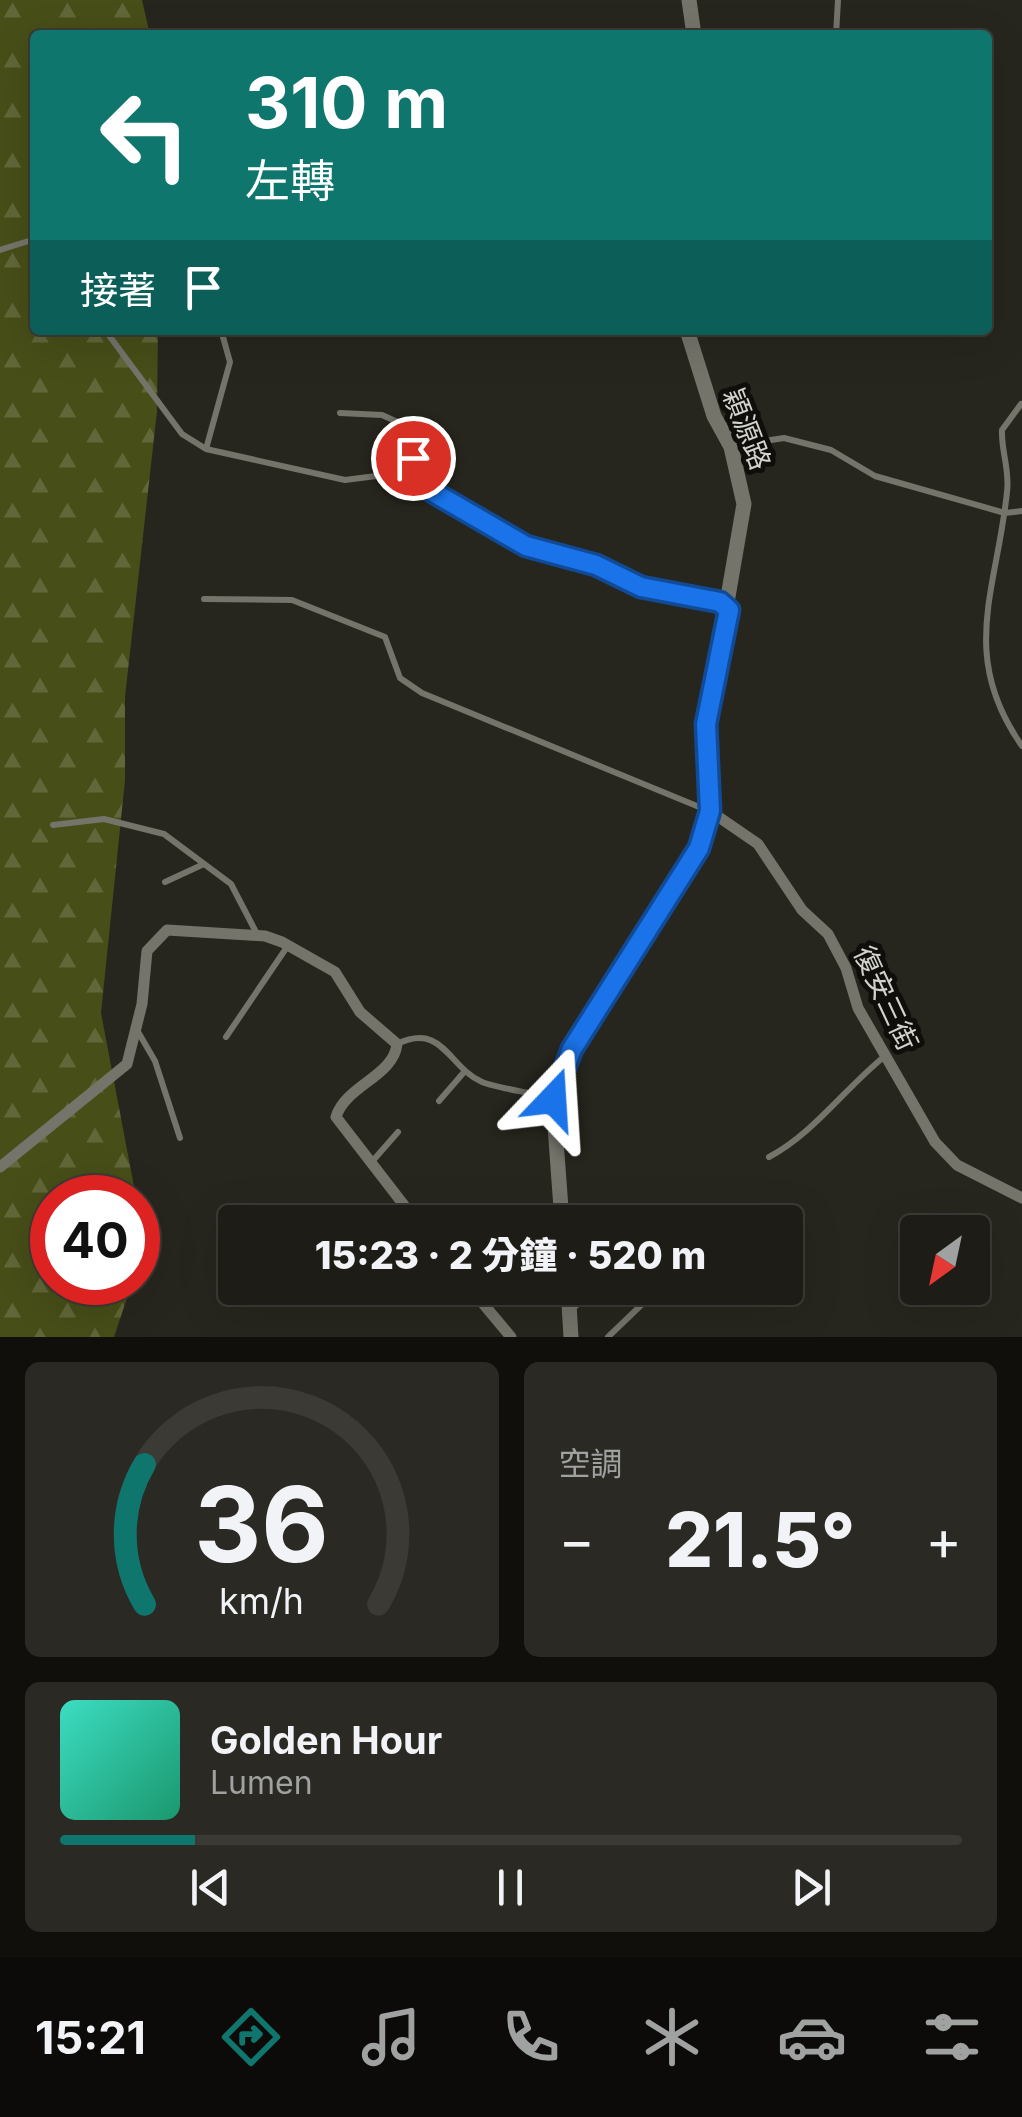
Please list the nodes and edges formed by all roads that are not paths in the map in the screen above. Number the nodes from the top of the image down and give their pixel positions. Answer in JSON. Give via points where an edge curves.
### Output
{"nodes":[{"id":1,"x":689,"y":0,"type":"edge"},
{"id":2,"x":699,"y":0,"type":"edge"},
{"id":3,"x":838,"y":0,"type":"edge"},
{"id":4,"x":693,"y":30,"type":"edge"},
{"id":5,"x":703,"y":30,"type":"edge"},
{"id":6,"x":836,"y":30,"type":"edge"},
{"id":7,"x":30,"y":241,"type":"edge"},
{"id":8,"x":0,"y":250,"type":"edge"},
{"id":9,"x":109,"y":335,"type":"edge"},
{"id":10,"x":223,"y":335,"type":"edge"},
{"id":11,"x":689,"y":335,"type":"edge"},
{"id":12,"x":1021,"y":404,"type":"edge"},
{"id":13,"x":340,"y":414,"type":"dead end"},
{"id":14,"x":731,"y":446,"type":"junction"},
{"id":15,"x":206,"y":449,"type":"junction"},
{"id":16,"x":419,"y":484,"type":"junction"},
{"id":17,"x":1022,"y":510,"type":"edge"},
{"id":18,"x":1005,"y":513,"type":"junction"},
{"id":19,"x":204,"y":599,"type":"dead end"},
{"id":20,"x":729,"y":610,"type":"junction"},
{"id":21,"x":1022,"y":746,"type":"edge"},
{"id":22,"x":710,"y":811,"type":"junction"},
{"id":23,"x":53,"y":825,"type":"dead end"},
{"id":24,"x":204,"y":864,"type":"junction"},
{"id":25,"x":165,"y":882,"type":"dead end"},
{"id":26,"x":258,"y":935,"type":"junction"},
{"id":27,"x":288,"y":946,"type":"junction"},
{"id":28,"x":136,"y":1028,"type":"junction"},
{"id":29,"x":226,"y":1037,"type":"dead end"},
{"id":30,"x":397,"y":1044,"type":"junction"},
{"id":31,"x":884,"y":1056,"type":"junction"},
{"id":32,"x":465,"y":1071,"type":"junction"},
{"id":33,"x":553,"y":1099,"type":"junction"},
{"id":34,"x":439,"y":1101,"type":"dead end"},
{"id":35,"x":398,"y":1132,"type":"dead end"},
{"id":36,"x":180,"y":1138,"type":"dead end"},
{"id":37,"x":769,"y":1156,"type":"dead end"},
{"id":38,"x":369,"y":1165,"type":"junction"},
{"id":39,"x":0,"y":1167,"type":"edge"},
{"id":40,"x":1022,"y":1198,"type":"edge"},
{"id":41,"x":402,"y":1205,"type":"edge"},
{"id":42,"x":561,"y":1205,"type":"edge"},
{"id":43,"x":485,"y":1305,"type":"edge"},
{"id":44,"x":570,"y":1305,"type":"edge"},
{"id":45,"x":576,"y":1305,"type":"edge"},
{"id":46,"x":642,"y":1305,"type":"edge"},
{"id":47,"x":570,"y":1310,"type":"junction"},
{"id":48,"x":512,"y":1337,"type":"edge"},
{"id":49,"x":571,"y":1337,"type":"edge"},
{"id":50,"x":608,"y":1337,"type":"edge"}],
"edges":[{"from":1,"to":4,"type":"street"},
{"from":2,"to":5,"type":"street"},
{"from":3,"to":6,"type":"lane"},
{"from":7,"to":8,"type":"lane"},
{"from":9,"to":15,"type":"lane","via":[[182,434]]},
{"from":10,"to":15,"type":"lane","via":[[230,362]]},
{"from":11,"to":14,"type":"street","name":"穎源路","via":[[714,416]]},
{"from":12,"to":18,"type":"lane","via":[[1002,430]]},
{"from":13,"to":16,"type":"lane","via":[[382,414],[402,424]]},
{"from":14,"to":18,"type":"lane","via":[[784,438],[831,450],[875,476]]},
{"from":14,"to":20,"type":"street","name":"穎源路","via":[[744,504]]},
{"from":15,"to":16,"type":"lane","via":[[345,480],[376,476]]},
{"from":16,"to":20,"type":"lane","via":[[526,546]]},
{"from":17,"to":18,"type":"lane"},
{"from":18,"to":21,"type":"lane","via":[[989,599],[987,668],[994,704]]},
{"from":19,"to":22,"type":"lane","via":[[292,600],[385,638],[400,678],[422,693]]},
{"from":20,"to":22,"type":"street","name":"穎源路","via":[[706,724]]},
{"from":22,"to":31,"type":"street","name":"復安三街","via":[[758,844],[802,910],[828,934]]},
{"from":22,"to":33,"type":"street","name":"穎源路","via":[[699,848],[572,1049]]},
{"from":23,"to":24,"type":"lane","via":[[104,819],[164,834]]},
{"from":24,"to":25,"type":"lane"},
{"from":24,"to":26,"type":"lane","via":[[238,892]]},
{"from":26,"to":27,"type":"street"},
{"from":26,"to":28,"type":"street","via":[[160,934],[147,951]]},
{"from":27,"to":29,"type":"lane"},
{"from":27,"to":30,"type":"street","via":[[334,972],[360,1012]]},
{"from":28,"to":36,"type":"lane"},
{"from":28,"to":39,"type":"street","via":[[121,1071]]},
{"from":30,"to":32,"type":"lane","via":[[427,1039]]},
{"from":30,"to":38,"type":"street","via":[[393,1058],[340,1104],[336,1118]]},
{"from":31,"to":37,"type":"lane","via":[[792,1144]]},
{"from":31,"to":40,"type":"street","name":"復安三街","via":[[946,1154]]},
{"from":32,"to":33,"type":"lane","via":[[490,1085]]},
{"from":32,"to":34,"type":"lane"},
{"from":33,"to":42,"type":"street","name":"穎源路"},
{"from":35,"to":38,"type":"lane"},
{"from":38,"to":41,"type":"street"},
{"from":43,"to":48,"type":"street"},
{"from":44,"to":47,"type":"street"},
{"from":45,"to":47,"type":"lane"},
{"from":46,"to":50,"type":"lane"},
{"from":47,"to":49,"type":"street"}]}
